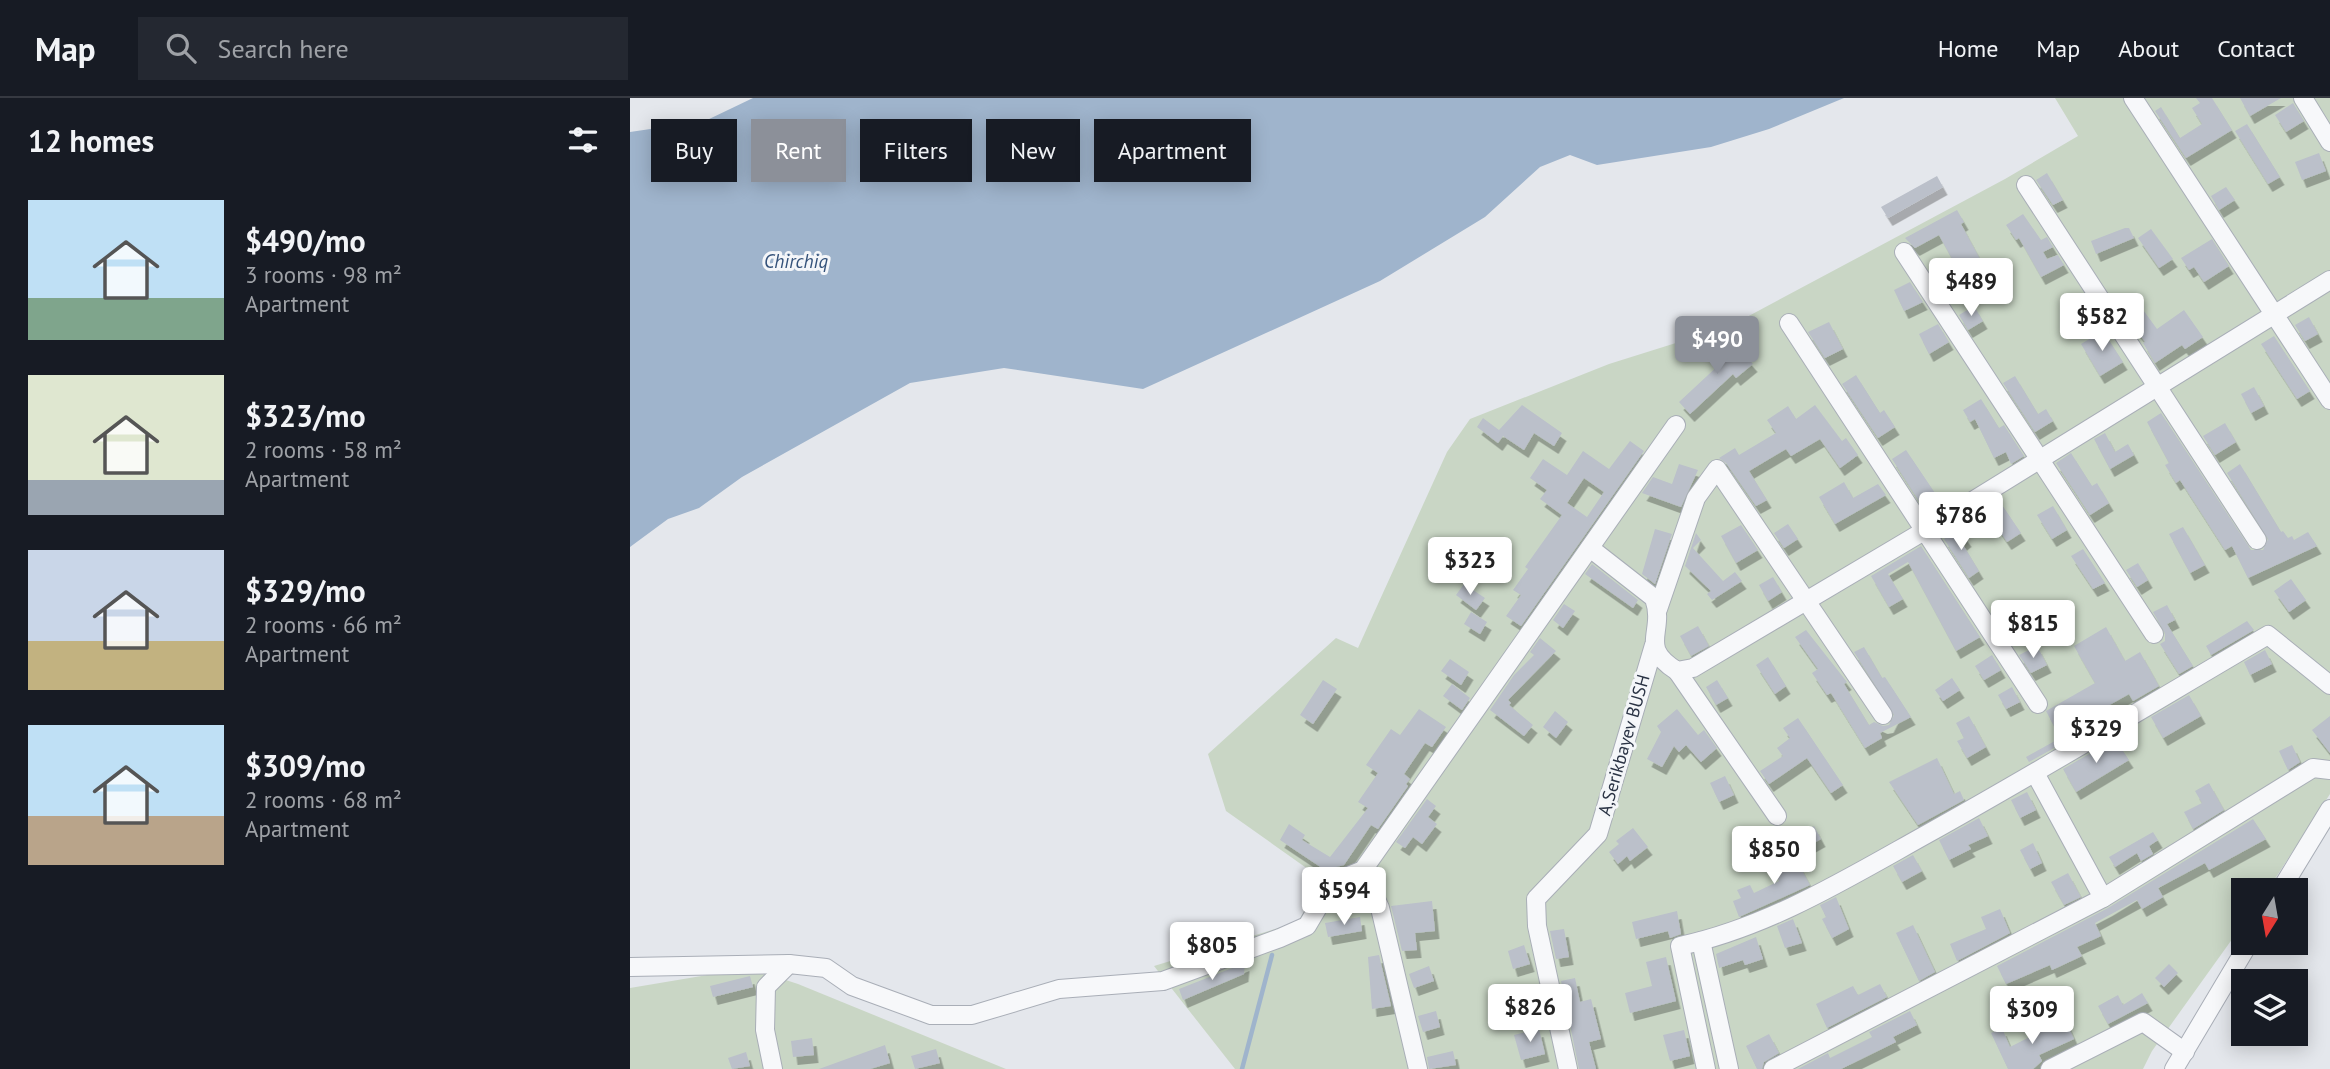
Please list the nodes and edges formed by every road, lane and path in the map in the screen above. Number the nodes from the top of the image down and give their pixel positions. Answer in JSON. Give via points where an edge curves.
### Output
{"nodes":[{"id":1,"x":2133,"y":98,"type":"edge"},
{"id":2,"x":2303,"y":98,"type":"edge"},
{"id":3,"x":2330,"y":142,"type":"edge"},
{"id":4,"x":2026,"y":185,"type":"dead end"},
{"id":5,"x":1904,"y":252,"type":"dead end"},
{"id":6,"x":2330,"y":280,"type":"edge"},
{"id":7,"x":2273,"y":316,"type":"junction"},
{"id":8,"x":1789,"y":323,"type":"dead end"},
{"id":9,"x":2159,"y":386,"type":"junction"},
{"id":10,"x":2330,"y":400,"type":"edge"},
{"id":11,"x":1676,"y":425,"type":"dead end"},
{"id":12,"x":2038,"y":461,"type":"junction"},
{"id":13,"x":1924,"y":531,"type":"junction"},
{"id":14,"x":2257,"y":540,"type":"dead end"},
{"id":15,"x":1590,"y":548,"type":"junction"},
{"id":16,"x":1807,"y":602,"type":"junction"},
{"id":17,"x":1658,"y":609,"type":"junction"},
{"id":18,"x":2154,"y":634,"type":"dead end"},
{"id":19,"x":1654,"y":645,"type":"junction"},
{"id":20,"x":1677,"y":671,"type":"junction"},
{"id":21,"x":2330,"y":685,"type":"edge"},
{"id":22,"x":2038,"y":704,"type":"dead end"},
{"id":23,"x":1882,"y":715,"type":"dead end"},
{"id":24,"x":2330,"y":770,"type":"edge"},
{"id":25,"x":2035,"y":773,"type":"junction"},
{"id":26,"x":2330,"y":809,"type":"edge"},
{"id":27,"x":1777,"y":816,"type":"dead end"},
{"id":28,"x":1363,"y":870,"type":"junction"},
{"id":29,"x":2288,"y":878,"type":"edge"},
{"id":30,"x":2103,"y":898,"type":"junction"},
{"id":31,"x":1701,"y":941,"type":"junction"},
{"id":32,"x":2241,"y":956,"type":"edge"},
{"id":33,"x":789,"y":964,"type":"junction"},
{"id":34,"x":630,"y":967,"type":"edge"},
{"id":35,"x":2185,"y":1052,"type":"junction"},
{"id":36,"x":773,"y":1069,"type":"edge"},
{"id":37,"x":1418,"y":1069,"type":"edge"},
{"id":38,"x":1568,"y":1069,"type":"edge"},
{"id":39,"x":1706,"y":1069,"type":"edge"},
{"id":40,"x":1728,"y":1069,"type":"edge"},
{"id":41,"x":1773,"y":1069,"type":"edge"},
{"id":42,"x":2050,"y":1069,"type":"edge"},
{"id":43,"x":2175,"y":1069,"type":"edge"}],
"edges":[{"from":1,"to":7,"type":"street"},
{"from":2,"to":3,"type":"street"},
{"from":4,"to":9,"type":"street"},
{"from":5,"to":12,"type":"street"},
{"from":6,"to":7,"type":"street"},
{"from":7,"to":9,"type":"street"},
{"from":7,"to":10,"type":"street"},
{"from":8,"to":13,"type":"street"},
{"from":9,"to":12,"type":"street"},
{"from":9,"to":14,"type":"street"},
{"from":11,"to":15,"type":"street"},
{"from":12,"to":13,"type":"street"},
{"from":12,"to":18,"type":"street"},
{"from":13,"to":16,"type":"street"},
{"from":13,"to":22,"type":"street"},
{"from":15,"to":17,"type":"street","via":[[1654,598]]},
{"from":15,"to":28,"type":"street"},
{"from":16,"to":17,"type":"street","via":[[1717,469],[1696,498]]},
{"from":16,"to":20,"type":"street","via":[[1693,668]]},
{"from":16,"to":23,"type":"street"},
{"from":17,"to":19,"type":"street"},
{"from":19,"to":20,"type":"street","via":[[1658,658]]},
{"from":19,"to":38,"type":"street","name":"A,Serikbayev BUSH","via":[[1598,834],[1536,899],[1536,926]]},
{"from":20,"to":27,"type":"street"},
{"from":21,"to":25,"type":"street","via":[[2268,635]]},
{"from":24,"to":30,"type":"street","via":[[2313,768]]},
{"from":25,"to":30,"type":"street"},
{"from":25,"to":31,"type":"street","via":[[1802,904]]},
{"from":26,"to":29,"type":"street"},
{"from":28,"to":33,"type":"street","via":[[1333,881],[1307,926],[1280,938],[1163,981],[1059,989],[972,1015],[931,1015],[852,986],[826,968]]},
{"from":28,"to":37,"type":"street","via":[[1380,908]]},
{"from":30,"to":41,"type":"street"},
{"from":31,"to":39,"type":"street","via":[[1680,946]]},
{"from":31,"to":40,"type":"street"},
{"from":32,"to":35,"type":"street"},
{"from":33,"to":34,"type":"street"},
{"from":33,"to":36,"type":"street","via":[[766,987],[765,1030]]},
{"from":35,"to":42,"type":"street","via":[[2143,1022]]},
{"from":35,"to":43,"type":"street"}]}
